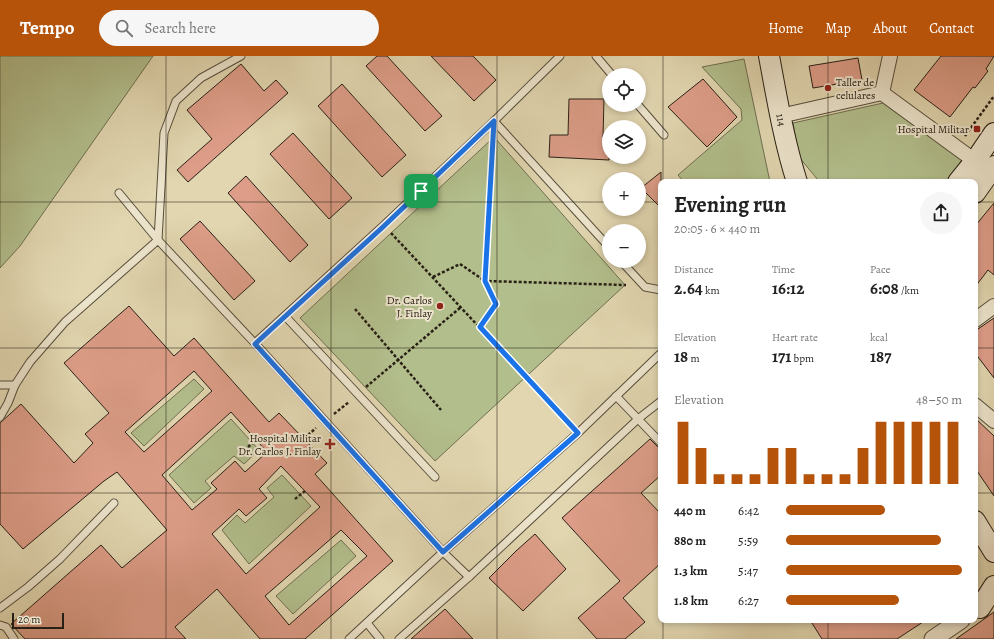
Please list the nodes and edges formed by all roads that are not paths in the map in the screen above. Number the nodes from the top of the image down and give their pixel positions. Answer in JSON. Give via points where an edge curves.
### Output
{"nodes":[{"id":1,"x":241,"y":56,"type":"edge"},
{"id":2,"x":560,"y":56,"type":"edge"},
{"id":3,"x":596,"y":56,"type":"edge"},
{"id":4,"x":769,"y":56,"type":"edge"},
{"id":5,"x":890,"y":56,"type":"edge"},
{"id":6,"x":606,"y":68,"type":"edge"},
{"id":7,"x":882,"y":93,"type":"junction"},
{"id":8,"x":644,"y":112,"type":"edge"},
{"id":9,"x":780,"y":116,"type":"junction"},
{"id":10,"x":494,"y":121,"type":"junction"},
{"id":11,"x":994,"y":133,"type":"edge"},
{"id":12,"x":664,"y":135,"type":"dead end"},
{"id":13,"x":789,"y":156,"type":"junction"},
{"id":14,"x":975,"y":161,"type":"junction"},
{"id":15,"x":994,"y":166,"type":"edge"},
{"id":16,"x":796,"y":179,"type":"edge"},
{"id":17,"x":805,"y":179,"type":"edge"},
{"id":18,"x":960,"y":179,"type":"edge"},
{"id":19,"x":978,"y":189,"type":"edge"},
{"id":20,"x":120,"y":193,"type":"dead end"},
{"id":21,"x":602,"y":239,"type":"edge"},
{"id":22,"x":158,"y":240,"type":"junction"},
{"id":23,"x":627,"y":268,"type":"edge"},
{"id":24,"x":658,"y":289,"type":"edge"},
{"id":25,"x":994,"y":306,"type":"edge"},
{"id":26,"x":285,"y":316,"type":"junction"},
{"id":27,"x":978,"y":318,"type":"edge"},
{"id":28,"x":255,"y":344,"type":"junction"},
{"id":29,"x":658,"y":356,"type":"edge"},
{"id":30,"x":0,"y":385,"type":"edge"},
{"id":31,"x":15,"y":385,"type":"junction"},
{"id":32,"x":616,"y":396,"type":"junction"},
{"id":33,"x":658,"y":403,"type":"edge"},
{"id":34,"x":978,"y":408,"type":"edge"},
{"id":35,"x":0,"y":417,"type":"edge"},
{"id":36,"x":638,"y":419,"type":"junction"},
{"id":37,"x":994,"y":421,"type":"edge"},
{"id":38,"x":658,"y":440,"type":"edge"},
{"id":39,"x":435,"y":477,"type":"dead end"},
{"id":40,"x":114,"y":503,"type":"dead end"},
{"id":41,"x":978,"y":527,"type":"edge"},
{"id":42,"x":443,"y":552,"type":"junction"},
{"id":43,"x":993,"y":553,"type":"edge"},
{"id":44,"x":469,"y":577,"type":"junction"},
{"id":45,"x":994,"y":586,"type":"edge"},
{"id":46,"x":983,"y":606,"type":"edge"},
{"id":47,"x":0,"y":608,"type":"edge"},
{"id":48,"x":367,"y":623,"type":"junction"},
{"id":49,"x":956,"y":623,"type":"edge"},
{"id":50,"x":0,"y":625,"type":"edge"},
{"id":51,"x":14,"y":639,"type":"edge"},
{"id":52,"x":349,"y":639,"type":"edge"},
{"id":53,"x":380,"y":639,"type":"edge"},
{"id":54,"x":399,"y":639,"type":"edge"},
{"id":55,"x":932,"y":639,"type":"edge"}],
"edges":[{"from":1,"to":22,"type":"lane","via":[[201,78],[176,101],[164,134]]},
{"from":2,"to":10,"type":"lane"},
{"from":3,"to":6,"type":"lane"},
{"from":4,"to":9,"type":"main road","name":"114"},
{"from":5,"to":7,"type":"street"},
{"from":7,"to":9,"type":"street"},
{"from":7,"to":14,"type":"street"},
{"from":8,"to":12,"type":"lane"},
{"from":9,"to":13,"type":"main road","name":"114"},
{"from":10,"to":21,"type":"lane"},
{"from":10,"to":26,"type":"lane"},
{"from":11,"to":14,"type":"main road"},
{"from":13,"to":16,"type":"main road","name":"114"},
{"from":13,"to":17,"type":"main road"},
{"from":14,"to":18,"type":"main road"},
{"from":15,"to":19,"type":"main road"},
{"from":20,"to":22,"type":"lane"},
{"from":22,"to":28,"type":"lane"},
{"from":22,"to":31,"type":"lane","via":[[65,322],[30,362]]},
{"from":23,"to":24,"type":"lane","via":[[645,287]]},
{"from":25,"to":27,"type":"street"},
{"from":26,"to":28,"type":"lane"},
{"from":26,"to":39,"type":"lane"},
{"from":28,"to":42,"type":"lane"},
{"from":29,"to":32,"type":"lane"},
{"from":30,"to":31,"type":"lane"},
{"from":31,"to":35,"type":"lane"},
{"from":32,"to":36,"type":"lane"},
{"from":32,"to":42,"type":"lane","via":[[578,433]]},
{"from":33,"to":36,"type":"lane"},
{"from":34,"to":37,"type":"street"},
{"from":36,"to":38,"type":"lane"},
{"from":36,"to":44,"type":"lane"},
{"from":40,"to":47,"type":"lane","via":[[60,559]]},
{"from":41,"to":43,"type":"main road"},
{"from":42,"to":44,"type":"lane"},
{"from":42,"to":48,"type":"lane"},
{"from":44,"to":54,"type":"lane"},
{"from":45,"to":46,"type":"main road"},
{"from":48,"to":52,"type":"lane"},
{"from":48,"to":53,"type":"lane"},
{"from":49,"to":55,"type":"street"},
{"from":50,"to":51,"type":"lane","via":[[6,627]]}]}
